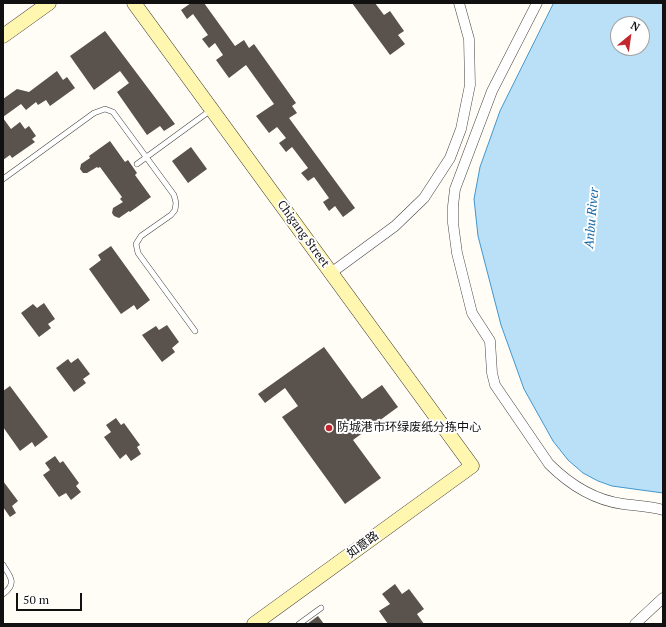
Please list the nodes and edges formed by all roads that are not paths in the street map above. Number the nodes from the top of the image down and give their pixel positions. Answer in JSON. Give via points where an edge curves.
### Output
{"nodes":[{"id":1,"x":49,"y":3,"type":"edge"},
{"id":2,"x":134,"y":3,"type":"edge"},
{"id":3,"x":459,"y":3,"type":"edge"},
{"id":4,"x":537,"y":3,"type":"edge"},
{"id":5,"x":3,"y":36,"type":"edge"},
{"id":6,"x":212,"y":110,"type":"junction"},
{"id":7,"x":146,"y":157,"type":"junction"},
{"id":8,"x":137,"y":164,"type":"dead end"},
{"id":9,"x":3,"y":178,"type":"edge"},
{"id":10,"x":331,"y":273,"type":"junction"},
{"id":11,"x":195,"y":331,"type":"dead end"},
{"id":12,"x":472,"y":466,"type":"joint"},
{"id":13,"x":663,"y":510,"type":"edge"},
{"id":14,"x":3,"y":565,"type":"edge"},
{"id":15,"x":3,"y":594,"type":"edge"},
{"id":16,"x":663,"y":598,"type":"edge"},
{"id":17,"x":321,"y":608,"type":"dead end"},
{"id":18,"x":255,"y":624,"type":"edge"},
{"id":19,"x":299,"y":624,"type":"edge"},
{"id":20,"x":635,"y":624,"type":"edge"}],
"edges":[{"from":1,"to":5,"type":"street"},
{"from":2,"to":6,"type":"street","name":"Chigang Street"},
{"from":3,"to":10,"type":"street","via":[[469,39],[470,85],[461,129],[450,158],[424,198],[395,226]]},
{"from":4,"to":13,"type":"street","via":[[492,91],[455,189],[453,223],[457,253],[472,313],[490,341],[495,385],[549,464],[573,485],[592,495],[614,503]]},
{"from":6,"to":7,"type":"lane"},
{"from":6,"to":10,"type":"street","name":"Chigang Street"},
{"from":7,"to":8,"type":"lane"},
{"from":7,"to":9,"type":"lane","via":[[113,112],[105,109],[94,113]]},
{"from":7,"to":11,"type":"lane","via":[[174,195],[176,203],[170,215],[142,236],[136,244],[138,253]]},
{"from":10,"to":12,"type":"street","name":"Chigang Street"},
{"from":12,"to":18,"type":"street","name":"如意路"},
{"from":14,"to":15,"type":"lane","via":[[12,577],[12,583]]},
{"from":16,"to":20,"type":"street"},
{"from":17,"to":19,"type":"lane"}]}
